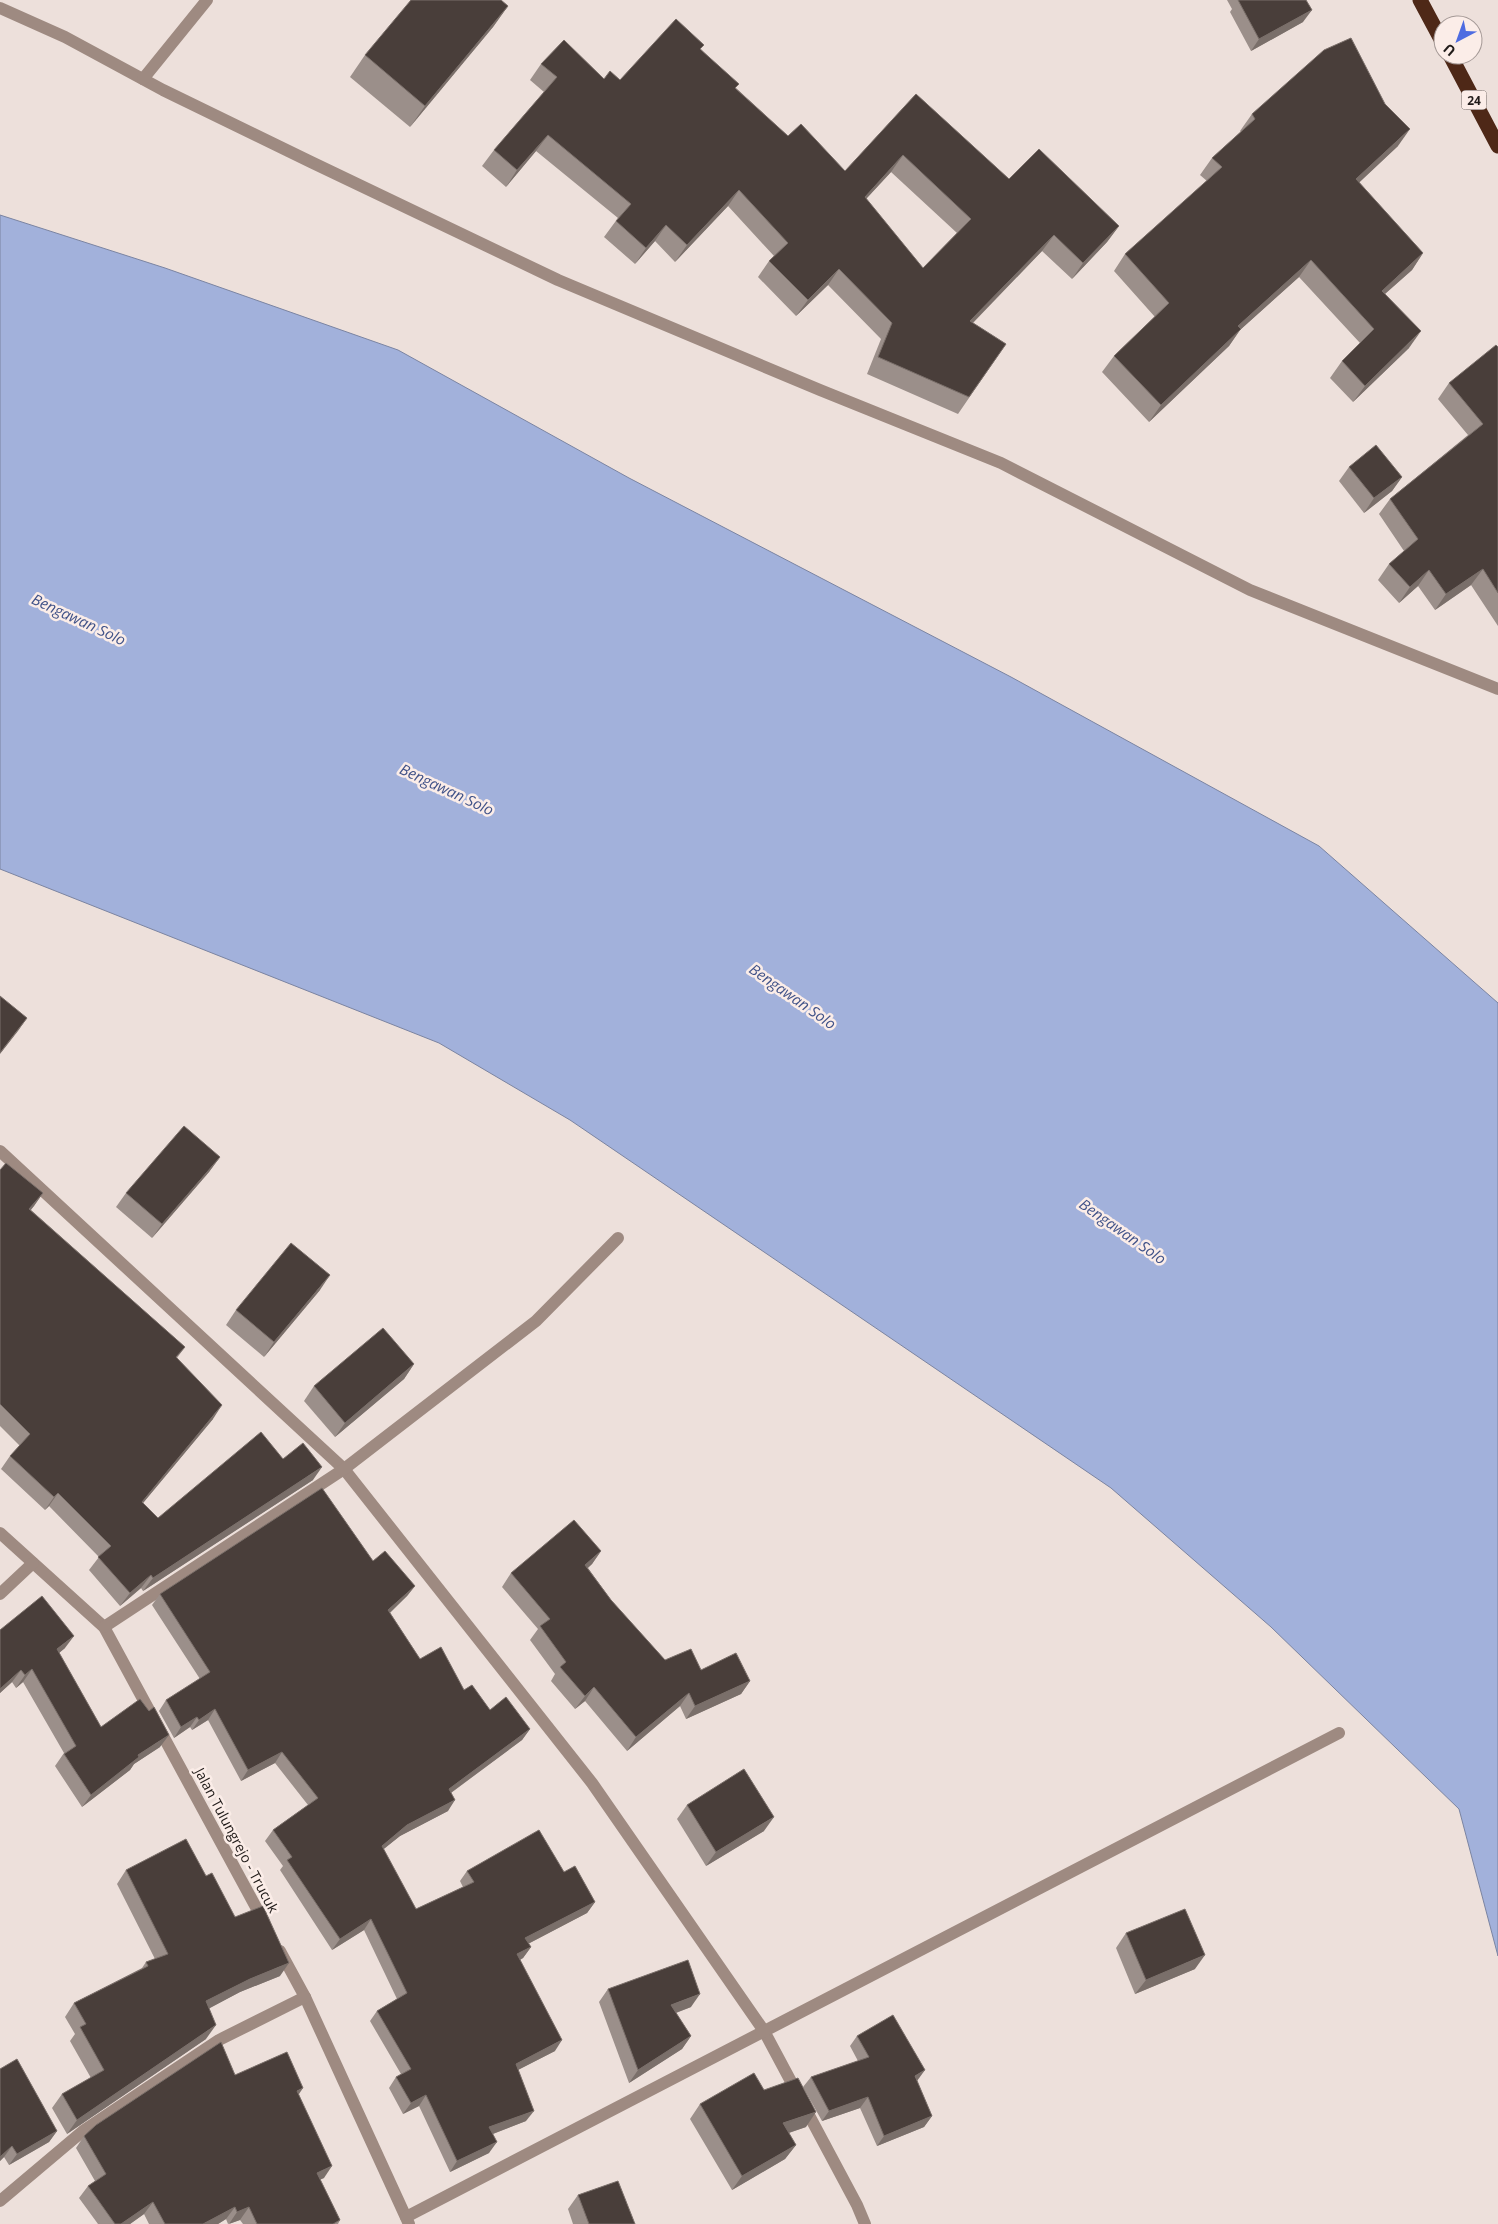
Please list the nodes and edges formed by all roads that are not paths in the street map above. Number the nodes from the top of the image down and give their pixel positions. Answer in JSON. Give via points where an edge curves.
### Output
{"nodes":[{"id":1,"x":206,"y":0,"type":"edge"},
{"id":2,"x":1420,"y":0,"type":"edge"},
{"id":3,"x":0,"y":8,"type":"edge"},
{"id":4,"x":1433,"y":24,"type":"edge"},
{"id":5,"x":1455,"y":65,"type":"edge"},
{"id":6,"x":144,"y":79,"type":"junction"},
{"id":7,"x":1498,"y":146,"type":"edge"},
{"id":8,"x":1498,"y":689,"type":"edge"},
{"id":9,"x":0,"y":1151,"type":"edge"},
{"id":10,"x":618,"y":1238,"type":"dead end"},
{"id":11,"x":344,"y":1469,"type":"junction"},
{"id":12,"x":0,"y":1533,"type":"edge"},
{"id":13,"x":33,"y":1563,"type":"junction"},
{"id":14,"x":0,"y":1594,"type":"edge"},
{"id":15,"x":104,"y":1627,"type":"junction"},
{"id":16,"x":1339,"y":1734,"type":"dead end"},
{"id":17,"x":305,"y":1997,"type":"junction"},
{"id":18,"x":764,"y":2031,"type":"junction"},
{"id":19,"x":0,"y":2201,"type":"edge"},
{"id":20,"x":407,"y":2221,"type":"edge"},
{"id":21,"x":865,"y":2224,"type":"edge"}],
"edges":[{"from":1,"to":6,"type":"street"},
{"from":2,"to":4,"type":"highway"},
{"from":3,"to":6,"type":"street","via":[[65,37]]},
{"from":5,"to":7,"type":"highway","number":"24"},
{"from":6,"to":8,"type":"street","via":[[558,280],[1001,463],[1250,590]]},
{"from":9,"to":11,"type":"street"},
{"from":10,"to":11,"type":"street","via":[[536,1321]]},
{"from":11,"to":15,"type":"street"},
{"from":11,"to":18,"type":"street","via":[[592,1783]]},
{"from":12,"to":13,"type":"street","name":"Jalan Tulungrejo - Trucuk"},
{"from":13,"to":14,"type":"street"},
{"from":13,"to":15,"type":"street","name":"Jalan Tulungrejo - Trucuk"},
{"from":15,"to":17,"type":"street","name":"Jalan Tulungrejo - Trucuk"},
{"from":16,"to":18,"type":"street"},
{"from":17,"to":19,"type":"street","via":[[219,2040],[84,2131]]},
{"from":17,"to":20,"type":"street","name":"Jalan Tulungrejo - Trucuk"},
{"from":18,"to":20,"type":"street"},
{"from":18,"to":21,"type":"street"}]}
